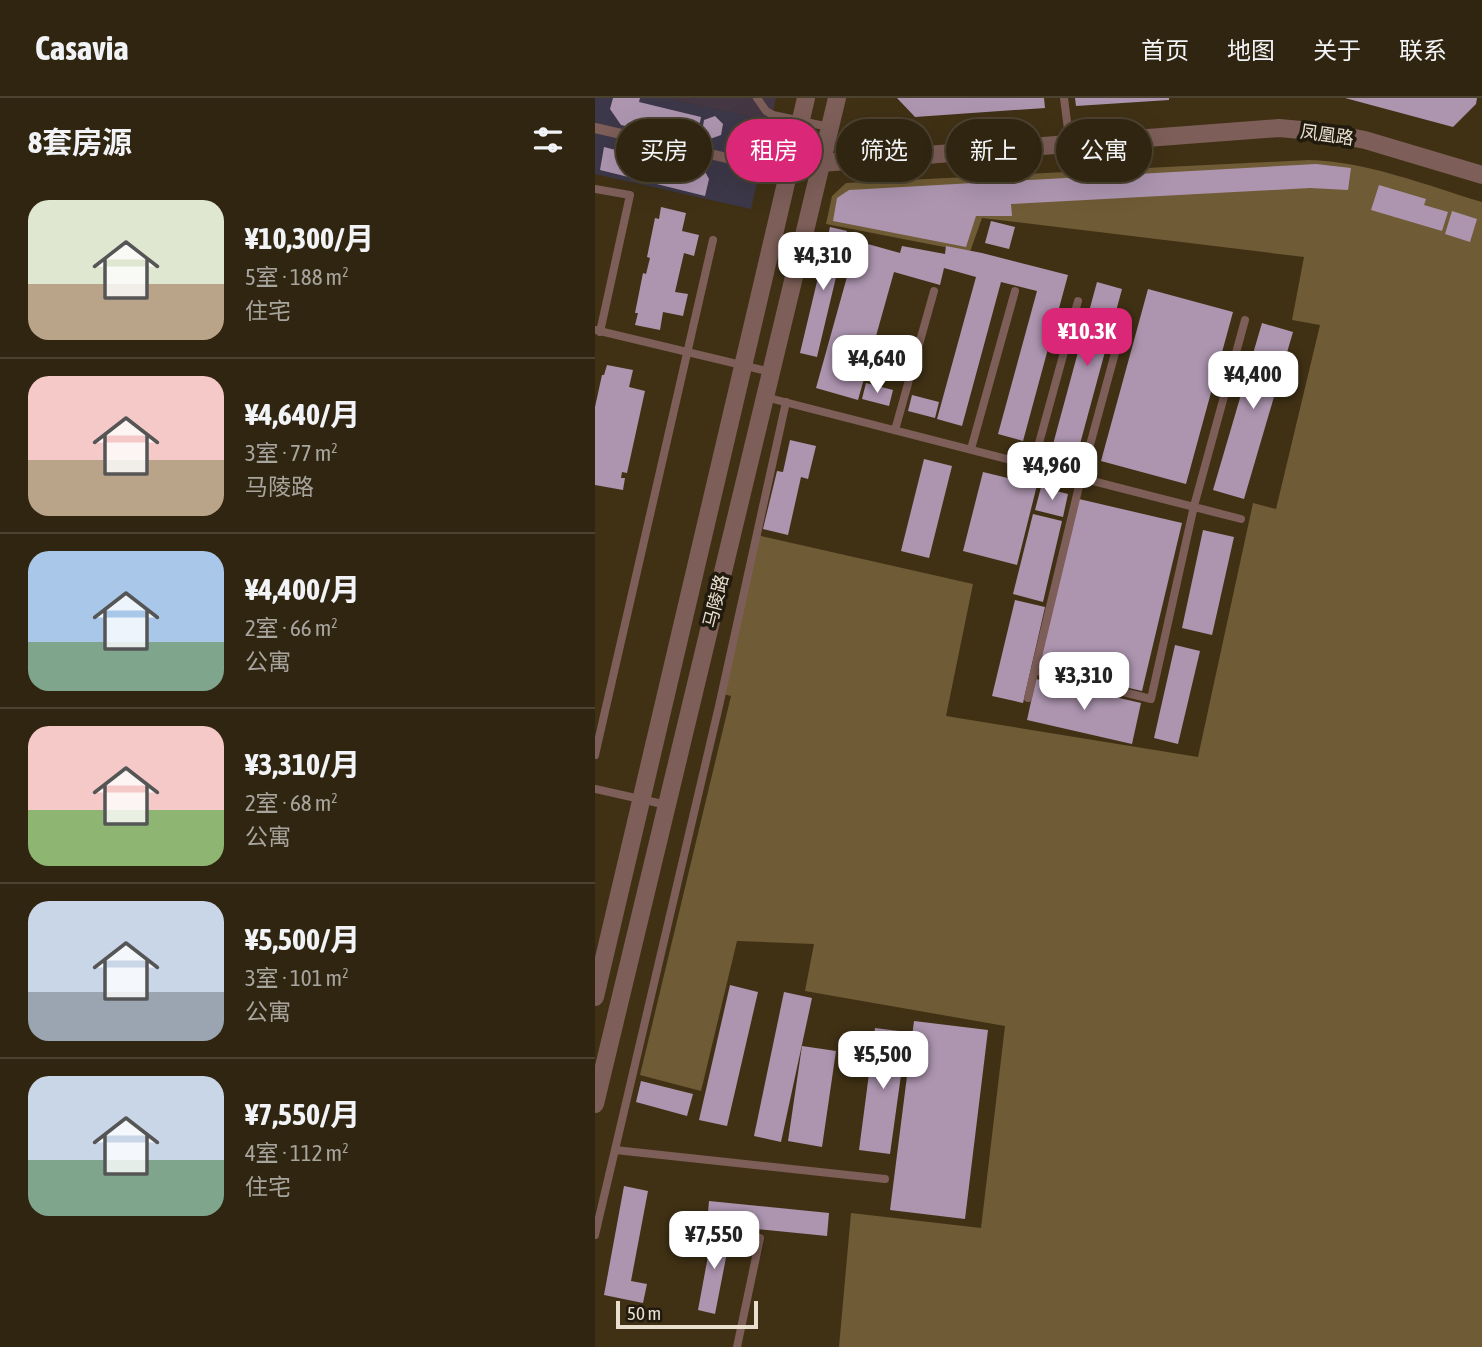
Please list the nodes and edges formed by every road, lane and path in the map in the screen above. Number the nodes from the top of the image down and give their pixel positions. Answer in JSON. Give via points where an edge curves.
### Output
{"nodes":[{"id":1,"x":757,"y":98,"type":"edge"},
{"id":2,"x":806,"y":98,"type":"edge"},
{"id":3,"x":837,"y":98,"type":"edge"},
{"id":4,"x":1064,"y":98,"type":"edge"},
{"id":5,"x":792,"y":119,"type":"edge"},
{"id":6,"x":801,"y":119,"type":"edge"},
{"id":7,"x":1067,"y":119,"type":"edge"},
{"id":8,"x":822,"y":125,"type":"edge"},
{"id":9,"x":830,"y":127,"type":"junction"},
{"id":10,"x":595,"y":128,"type":"edge"},
{"id":11,"x":1152,"y":138,"type":"edge"},
{"id":12,"x":1056,"y":146,"type":"edge"},
{"id":13,"x":726,"y":155,"type":"edge"},
{"id":14,"x":822,"y":159,"type":"edge"},
{"id":15,"x":822,"y":163,"type":"edge"},
{"id":16,"x":1482,"y":175,"type":"edge"},
{"id":17,"x":787,"y":182,"type":"edge"},
{"id":18,"x":816,"y":182,"type":"edge"},
{"id":19,"x":595,"y":188,"type":"edge"},
{"id":20,"x":713,"y":240,"type":"dead end"},
{"id":21,"x":934,"y":291,"type":"dead end"},
{"id":22,"x":1014,"y":291,"type":"dead end"},
{"id":23,"x":1078,"y":301,"type":"dead end"},
{"id":24,"x":1124,"y":320,"type":"dead end"},
{"id":25,"x":1245,"y":320,"type":"dead end"},
{"id":26,"x":598,"y":331,"type":"edge"},
{"id":27,"x":686,"y":353,"type":"junction"},
{"id":28,"x":743,"y":366,"type":"junction"},
{"id":29,"x":771,"y":372,"type":"junction"},
{"id":30,"x":765,"y":397,"type":"junction"},
{"id":31,"x":786,"y":402,"type":"junction"},
{"id":32,"x":895,"y":430,"type":"junction"},
{"id":33,"x":971,"y":449,"type":"junction"},
{"id":34,"x":1033,"y":465,"type":"junction"},
{"id":35,"x":1081,"y":478,"type":"junction"},
{"id":36,"x":1194,"y":506,"type":"junction"},
{"id":37,"x":1241,"y":519,"type":"dead end"},
{"id":38,"x":1034,"y":670,"type":"junction"},
{"id":39,"x":1028,"y":698,"type":"dead end"},
{"id":40,"x":595,"y":755,"type":"edge"},
{"id":41,"x":595,"y":789,"type":"edge"},
{"id":42,"x":641,"y":799,"type":"junction"},
{"id":43,"x":667,"y":805,"type":"junction"},
{"id":44,"x":595,"y":997,"type":"edge"},
{"id":45,"x":595,"y":1104,"type":"edge"},
{"id":46,"x":615,"y":1150,"type":"junction"},
{"id":47,"x":885,"y":1179,"type":"dead end"},
{"id":48,"x":595,"y":1235,"type":"edge"},
{"id":49,"x":761,"y":1238,"type":"dead end"},
{"id":50,"x":737,"y":1347,"type":"edge"}],
"edges":[{"from":1,"to":5,"type":"lane","via":[[766,111]]},
{"from":2,"to":6,"type":"street","name":"马陵路"},
{"from":3,"to":9,"type":"street","name":"马陵路"},
{"from":4,"to":7,"type":"lane"},
{"from":8,"to":9,"type":"lane"},
{"from":9,"to":14,"type":"street","name":"马陵路"},
{"from":10,"to":13,"type":"street"},
{"from":11,"to":16,"type":"street","name":"凤凰路","via":[[1279,128],[1323,132]]},
{"from":12,"to":15,"type":"street","name":"凤凰路"},
{"from":17,"to":28,"type":"street","name":"马陵路"},
{"from":18,"to":29,"type":"street","name":"马陵路"},
{"from":19,"to":26,"type":"lane","via":[[630,195]]},
{"from":20,"to":27,"type":"lane"},
{"from":21,"to":32,"type":"lane"},
{"from":22,"to":33,"type":"lane"},
{"from":23,"to":34,"type":"lane"},
{"from":24,"to":35,"type":"lane"},
{"from":25,"to":36,"type":"lane"},
{"from":26,"to":27,"type":"lane"},
{"from":27,"to":28,"type":"lane"},
{"from":27,"to":40,"type":"lane"},
{"from":28,"to":29,"type":"lane"},
{"from":28,"to":42,"type":"street","name":"马陵路"},
{"from":29,"to":30,"type":"street","name":"马陵路"},
{"from":30,"to":31,"type":"lane"},
{"from":30,"to":43,"type":"street","name":"马陵路"},
{"from":31,"to":32,"type":"lane"},
{"from":31,"to":46,"type":"lane"},
{"from":32,"to":33,"type":"lane"},
{"from":33,"to":34,"type":"lane"},
{"from":34,"to":35,"type":"lane"},
{"from":35,"to":36,"type":"lane"},
{"from":35,"to":38,"type":"lane"},
{"from":36,"to":37,"type":"lane"},
{"from":36,"to":38,"type":"lane","via":[[1151,699]]},
{"from":38,"to":39,"type":"lane"},
{"from":41,"to":42,"type":"lane"},
{"from":42,"to":43,"type":"lane"},
{"from":42,"to":44,"type":"street","name":"马陵路"},
{"from":43,"to":45,"type":"street","name":"马陵路"},
{"from":46,"to":47,"type":"lane"},
{"from":46,"to":48,"type":"lane"},
{"from":49,"to":50,"type":"lane"}]}
